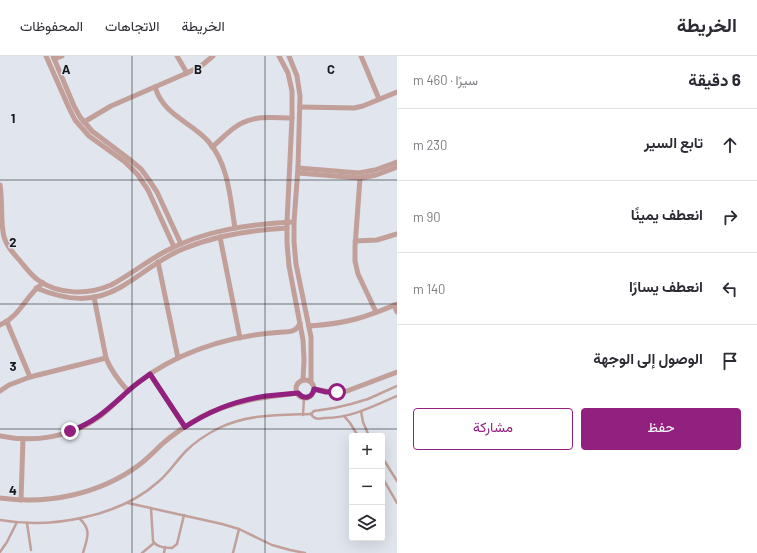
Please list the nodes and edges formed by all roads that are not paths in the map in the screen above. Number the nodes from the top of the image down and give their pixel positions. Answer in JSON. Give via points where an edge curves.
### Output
{"nodes":[{"id":1,"x":46,"y":56,"type":"edge"},
{"id":2,"x":62,"y":56,"type":"edge"},
{"id":3,"x":177,"y":56,"type":"edge"},
{"id":4,"x":213,"y":56,"type":"edge"},
{"id":5,"x":279,"y":56,"type":"edge"},
{"id":6,"x":289,"y":56,"type":"edge"},
{"id":7,"x":361,"y":56,"type":"edge"},
{"id":8,"x":53,"y":58,"type":"edge"},
{"id":9,"x":187,"y":73,"type":"junction"},
{"id":10,"x":155,"y":87,"type":"junction"},
{"id":11,"x":397,"y":92,"type":"edge"},
{"id":12,"x":379,"y":99,"type":"junction"},
{"id":13,"x":300,"y":107,"type":"junction"},
{"id":14,"x":292,"y":118,"type":"junction"},
{"id":15,"x":84,"y":122,"type":"junction"},
{"id":16,"x":212,"y":146,"type":"junction"},
{"id":17,"x":397,"y":162,"type":"edge"},
{"id":18,"x":397,"y":167,"type":"edge"},
{"id":19,"x":298,"y":170,"type":"junction"},
{"id":20,"x":360,"y":178,"type":"junction"},
{"id":21,"x":0,"y":185,"type":"edge"},
{"id":22,"x":294,"y":222,"type":"junction"},
{"id":23,"x":287,"y":225,"type":"junction"},
{"id":24,"x":235,"y":228,"type":"junction"},
{"id":25,"x":397,"y":234,"type":"edge"},
{"id":26,"x":220,"y":237,"type":"junction"},
{"id":27,"x":355,"y":241,"type":"junction"},
{"id":28,"x":181,"y":244,"type":"junction"},
{"id":29,"x":174,"y":247,"type":"junction"},
{"id":30,"x":158,"y":262,"type":"junction"},
{"id":31,"x":43,"y":284,"type":"junction"},
{"id":32,"x":36,"y":288,"type":"junction"},
{"id":33,"x":94,"y":297,"type":"junction"},
{"id":34,"x":396,"y":304,"type":"edge"},
{"id":35,"x":376,"y":312,"type":"junction"},
{"id":36,"x":397,"y":312,"type":"edge"},
{"id":37,"x":7,"y":322,"type":"junction"},
{"id":38,"x":300,"y":323,"type":"junction"},
{"id":39,"x":0,"y":325,"type":"edge"},
{"id":40,"x":309,"y":326,"type":"junction"},
{"id":41,"x":291,"y":332,"type":"junction"},
{"id":42,"x":240,"y":338,"type":"junction"},
{"id":43,"x":303,"y":340,"type":"junction"},
{"id":44,"x":106,"y":358,"type":"junction"},
{"id":45,"x":178,"y":358,"type":"junction"},
{"id":46,"x":397,"y":372,"type":"edge"},
{"id":47,"x":150,"y":374,"type":"junction"},
{"id":48,"x":30,"y":377,"type":"junction"},
{"id":49,"x":303,"y":380,"type":"junction"},
{"id":50,"x":311,"y":382,"type":"junction"},
{"id":51,"x":397,"y":386,"type":"edge"},
{"id":52,"x":314,"y":389,"type":"junction"},
{"id":53,"x":0,"y":391,"type":"edge"},
{"id":54,"x":128,"y":391,"type":"junction"},
{"id":55,"x":298,"y":393,"type":"junction"},
{"id":56,"x":397,"y":396,"type":"edge"},
{"id":57,"x":304,"y":398,"type":"junction"},
{"id":58,"x":361,"y":411,"type":"junction"},
{"id":59,"x":311,"y":414,"type":"junction"},
{"id":60,"x":303,"y":415,"type":"junction"},
{"id":61,"x":343,"y":416,"type":"junction"},
{"id":62,"x":185,"y":427,"type":"junction"},
{"id":63,"x":356,"y":433,"type":"edge"},
{"id":64,"x":368,"y":433,"type":"edge"},
{"id":65,"x":0,"y":436,"type":"edge"},
{"id":66,"x":23,"y":439,"type":"junction"},
{"id":67,"x":385,"y":462,"type":"edge"},
{"id":68,"x":397,"y":481,"type":"edge"},
{"id":69,"x":385,"y":482,"type":"edge"},
{"id":70,"x":0,"y":498,"type":"edge"},
{"id":71,"x":21,"y":500,"type":"junction"},
{"id":72,"x":128,"y":502,"type":"junction"},
{"id":73,"x":397,"y":502,"type":"edge"},
{"id":74,"x":151,"y":508,"type":"junction"},
{"id":75,"x":184,"y":515,"type":"junction"},
{"id":76,"x":80,"y":518,"type":"junction"},
{"id":77,"x":0,"y":520,"type":"edge"},
{"id":78,"x":17,"y":522,"type":"junction"},
{"id":79,"x":27,"y":523,"type":"junction"},
{"id":80,"x":239,"y":530,"type":"junction"},
{"id":81,"x":154,"y":543,"type":"junction"},
{"id":82,"x":165,"y":547,"type":"junction"},
{"id":83,"x":31,"y":550,"type":"dead end"},
{"id":84,"x":0,"y":552,"type":"edge"},
{"id":85,"x":83,"y":553,"type":"edge"},
{"id":86,"x":142,"y":553,"type":"edge"},
{"id":87,"x":164,"y":553,"type":"edge"},
{"id":88,"x":233,"y":553,"type":"edge"},
{"id":89,"x":305,"y":553,"type":"edge"}],
"edges":[{"from":1,"to":29,"type":"street","via":[[75,120],[89,136],[125,162],[138,175],[148,190]]},
{"from":2,"to":8,"type":"street"},
{"from":3,"to":9,"type":"street"},
{"from":4,"to":9,"type":"street"},
{"from":5,"to":14,"type":"street","via":[[292,85]]},
{"from":6,"to":13,"type":"street","via":[[299,82]]},
{"from":7,"to":12,"type":"street"},
{"from":8,"to":15,"type":"street","via":[[74,106]]},
{"from":9,"to":10,"type":"street"},
{"from":10,"to":15,"type":"street","via":[[111,106]]},
{"from":10,"to":16,"type":"street","via":[[166,108],[202,135]]},
{"from":11,"to":12,"type":"street"},
{"from":12,"to":13,"type":"street","via":[[354,108]]},
{"from":13,"to":19,"type":"street"},
{"from":14,"to":16,"type":"street","via":[[248,120]]},
{"from":14,"to":23,"type":"street"},
{"from":15,"to":28,"type":"street","via":[[96,135],[135,164],[149,180]]},
{"from":16,"to":24,"type":"street","via":[[226,174]]},
{"from":17,"to":19,"type":"street","via":[[359,173]]},
{"from":18,"to":20,"type":"street"},
{"from":19,"to":20,"type":"street"},
{"from":19,"to":22,"type":"street"},
{"from":20,"to":27,"type":"street"},
{"from":21,"to":31,"type":"street","via":[[6,241],[29,272]]},
{"from":22,"to":23,"type":"street"},
{"from":22,"to":40,"type":"street","via":[[296,264]]},
{"from":23,"to":24,"type":"street"},
{"from":23,"to":26,"type":"street"},
{"from":23,"to":38,"type":"street","via":[[289,266]]},
{"from":24,"to":28,"type":"street"},
{"from":25,"to":27,"type":"street","via":[[377,240]]},
{"from":26,"to":30,"type":"street","via":[[184,248]]},
{"from":26,"to":42,"type":"street"},
{"from":27,"to":35,"type":"street","via":[[356,268]]},
{"from":28,"to":29,"type":"street"},
{"from":29,"to":31,"type":"street","via":[[104,288],[74,292]]},
{"from":30,"to":33,"type":"street","via":[[121,287]]},
{"from":30,"to":45,"type":"street"},
{"from":31,"to":32,"type":"street"},
{"from":32,"to":33,"type":"street","via":[[55,296]]},
{"from":32,"to":37,"type":"street"},
{"from":33,"to":44,"type":"street"},
{"from":34,"to":35,"type":"street"},
{"from":34,"to":36,"type":"street"},
{"from":35,"to":40,"type":"street","via":[[343,322]]},
{"from":37,"to":39,"type":"street"},
{"from":37,"to":48,"type":"street"},
{"from":38,"to":41,"type":"street"},
{"from":38,"to":43,"type":"street"},
{"from":40,"to":50,"type":"street","via":[[312,348]]},
{"from":41,"to":42,"type":"street"},
{"from":41,"to":43,"type":"street"},
{"from":42,"to":45,"type":"street"},
{"from":43,"to":49,"type":"street"},
{"from":44,"to":48,"type":"street"},
{"from":44,"to":54,"type":"street"},
{"from":45,"to":47,"type":"street"},
{"from":46,"to":52,"type":"street","via":[[347,391]]},
{"from":47,"to":54,"type":"street"},
{"from":47,"to":62,"type":"street"},
{"from":48,"to":53,"type":"street"},
{"from":49,"to":50,"type":"street"},
{"from":49,"to":55,"type":"street","via":[[297,386]]},
{"from":50,"to":52,"type":"street"},
{"from":51,"to":59,"type":"lane","via":[[360,402],[314,411]]},
{"from":52,"to":57,"type":"street","via":[[311,396]]},
{"from":54,"to":66,"type":"street","via":[[98,418],[78,429],[40,438]]},
{"from":55,"to":57,"type":"street"},
{"from":55,"to":62,"type":"street","via":[[266,396],[237,403],[202,416]]},
{"from":56,"to":58,"type":"lane"},
{"from":57,"to":60,"type":"lane"},
{"from":58,"to":61,"type":"lane"},
{"from":58,"to":64,"type":"lane"},
{"from":59,"to":60,"type":"lane"},
{"from":59,"to":61,"type":"lane","via":[[314,418]]},
{"from":60,"to":72,"type":"lane","via":[[253,417],[218,429],[187,450],[151,488]]},
{"from":61,"to":63,"type":"lane"},
{"from":62,"to":71,"type":"street","via":[[138,466],[102,486],[59,498]]},
{"from":65,"to":66,"type":"street"},
{"from":66,"to":71,"type":"street"},
{"from":67,"to":68,"type":"lane"},
{"from":69,"to":73,"type":"lane"},
{"from":70,"to":71,"type":"street"},
{"from":72,"to":74,"type":"lane"},
{"from":72,"to":76,"type":"lane"},
{"from":74,"to":75,"type":"lane"},
{"from":74,"to":81,"type":"lane"},
{"from":75,"to":80,"type":"lane"},
{"from":75,"to":82,"type":"lane","via":[[177,544],[172,548]]},
{"from":76,"to":79,"type":"lane"},
{"from":76,"to":85,"type":"lane","via":[[88,531]]},
{"from":77,"to":78,"type":"lane"},
{"from":78,"to":79,"type":"lane"},
{"from":78,"to":84,"type":"lane"},
{"from":79,"to":83,"type":"lane"},
{"from":80,"to":88,"type":"lane"},
{"from":80,"to":89,"type":"lane","via":[[272,544]]},
{"from":81,"to":82,"type":"lane"},
{"from":81,"to":86,"type":"lane"},
{"from":82,"to":87,"type":"lane"}]}
